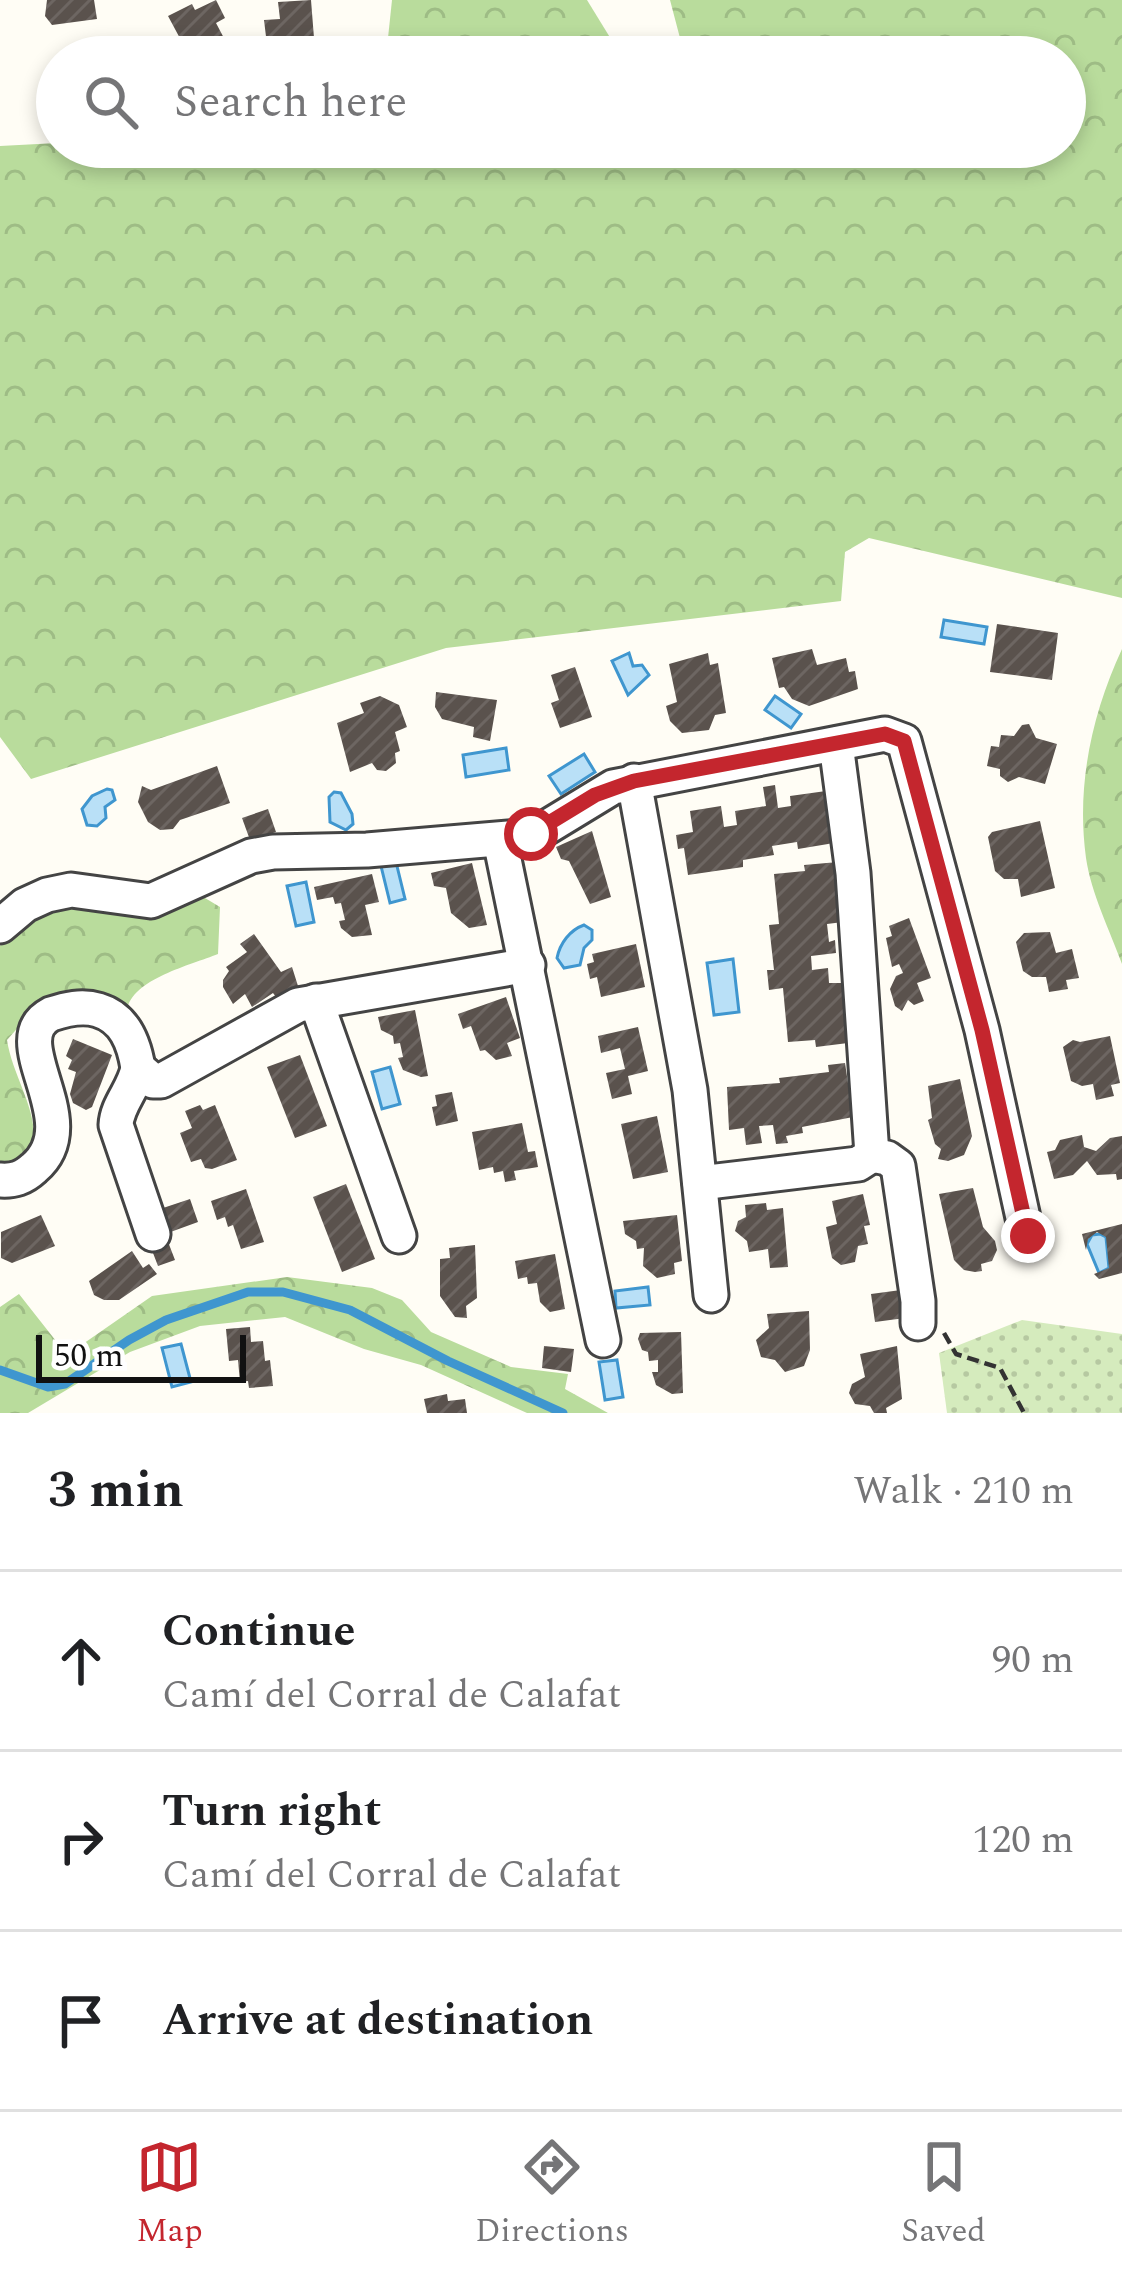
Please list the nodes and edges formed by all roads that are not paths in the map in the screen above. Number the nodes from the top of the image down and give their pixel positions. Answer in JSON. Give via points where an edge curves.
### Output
{"nodes":[{"id":1,"x":836,"y":744,"type":"junction"},
{"id":2,"x":634,"y":781,"type":"junction"},
{"id":3,"x":500,"y":840,"type":"junction"},
{"id":4,"x":0,"y":926,"type":"edge"},
{"id":5,"x":528,"y":964,"type":"junction"},
{"id":6,"x":316,"y":1001,"type":"junction"},
{"id":7,"x":138,"y":1068,"type":"junction"},
{"id":8,"x":872,"y":1155,"type":"junction"},
{"id":9,"x":0,"y":1180,"type":"edge"},
{"id":10,"x":700,"y":1184,"type":"junction"},
{"id":11,"x":153,"y":1234,"type":"dead end"},
{"id":12,"x":399,"y":1236,"type":"dead end"},
{"id":13,"x":1028,"y":1236,"type":"dead end"},
{"id":14,"x":711,"y":1295,"type":"dead end"},
{"id":15,"x":918,"y":1312,"type":"road end"},
{"id":16,"x":603,"y":1340,"type":"dead end"}],
"edges":[{"from":1,"to":2,"type":"street"},
{"from":1,"to":8,"type":"street"},
{"from":1,"to":13,"type":"street","via":[[885,734],[904,741]]},
{"from":2,"to":3,"type":"street","via":[[544,829]]},
{"from":2,"to":10,"type":"street"},
{"from":3,"to":4,"type":"street","via":[[273,852],[152,902],[71,890],[47,895]]},
{"from":3,"to":5,"type":"street"},
{"from":5,"to":6,"type":"street"},
{"from":5,"to":16,"type":"street"},
{"from":6,"to":7,"type":"street","via":[[161,1081]]},
{"from":6,"to":12,"type":"street"},
{"from":7,"to":9,"type":"street","via":[[124,1028],[100,1010],[42,1017],[21,1041],[21,1057],[46,1114],[48,1144],[33,1169]]},
{"from":7,"to":11,"type":"street","via":[[116,1125]]},
{"from":8,"to":10,"type":"street","via":[[858,1164]]},
{"from":8,"to":15,"type":"street","via":[[898,1166]]},
{"from":10,"to":14,"type":"street"}]}
